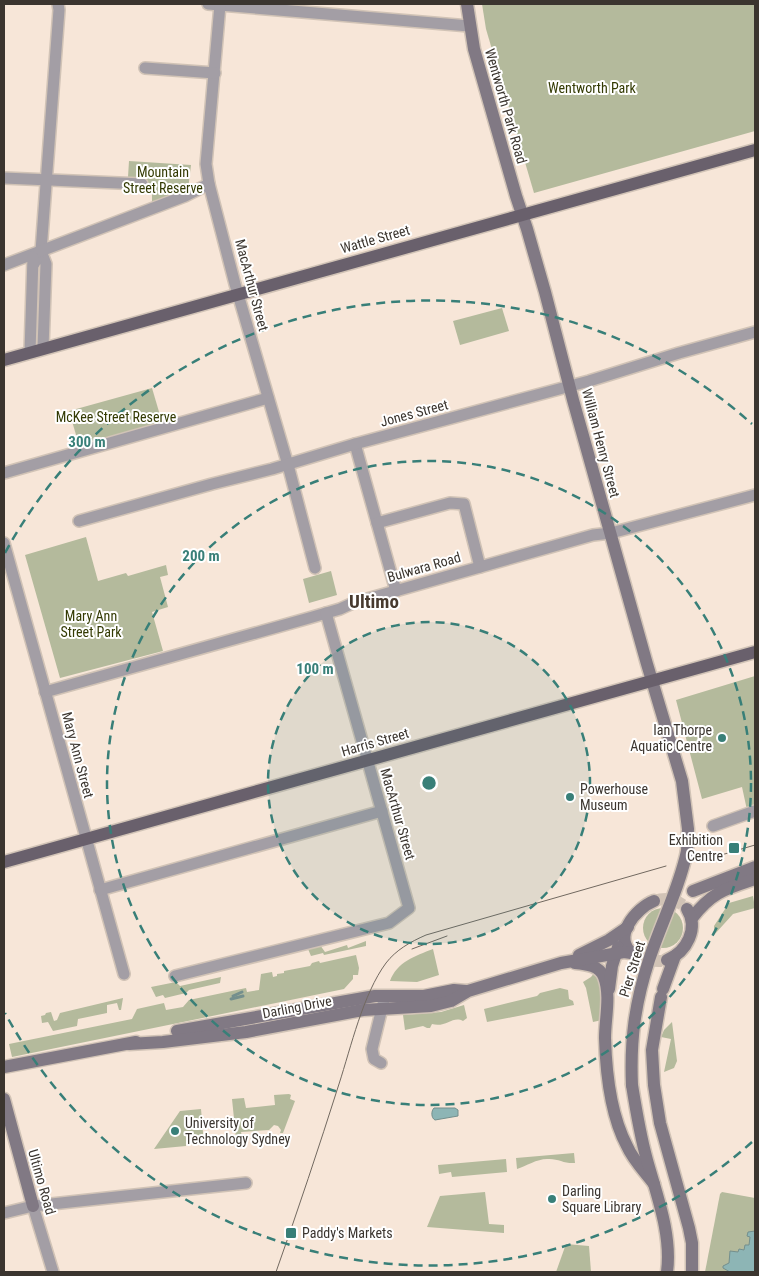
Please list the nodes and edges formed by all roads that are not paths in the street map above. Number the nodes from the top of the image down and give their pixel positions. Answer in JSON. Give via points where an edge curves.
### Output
{"nodes":[{"id":1,"x":58,"y":4,"type":"edge"},
{"id":2,"x":208,"y":4,"type":"edge"},
{"id":3,"x":344,"y":4,"type":"edge"},
{"id":4,"x":467,"y":4,"type":"edge"},
{"id":5,"x":220,"y":5,"type":"edge"},
{"id":6,"x":269,"y":6,"type":"edge"},
{"id":7,"x":338,"y":16,"type":"junction"},
{"id":8,"x":470,"y":26,"type":"junction"},
{"id":9,"x":145,"y":68,"type":"dead end"},
{"id":10,"x":215,"y":73,"type":"junction"},
{"id":11,"x":755,"y":150,"type":"edge"},
{"id":12,"x":4,"y":178,"type":"edge"},
{"id":13,"x":45,"y":179,"type":"junction"},
{"id":14,"x":142,"y":184,"type":"dead end"},
{"id":15,"x":209,"y":184,"type":"junction"},
{"id":16,"x":522,"y":214,"type":"junction"},
{"id":17,"x":36,"y":256,"type":"junction"},
{"id":18,"x":4,"y":265,"type":"edge"},
{"id":19,"x":238,"y":294,"type":"junction"},
{"id":20,"x":755,"y":332,"type":"edge"},
{"id":21,"x":43,"y":348,"type":"junction"},
{"id":22,"x":30,"y":352,"type":"junction"},
{"id":23,"x":4,"y":360,"type":"edge"},
{"id":24,"x":570,"y":386,"type":"junction"},
{"id":25,"x":268,"y":398,"type":"junction"},
{"id":26,"x":355,"y":444,"type":"junction"},
{"id":27,"x":288,"y":465,"type":"junction"},
{"id":28,"x":4,"y":473,"type":"edge"},
{"id":29,"x":755,"y":495,"type":"edge"},
{"id":30,"x":79,"y":521,"type":"dead end"},
{"id":31,"x":377,"y":523,"type":"junction"},
{"id":32,"x":610,"y":533,"type":"junction"},
{"id":33,"x":4,"y":543,"type":"edge"},
{"id":34,"x":480,"y":567,"type":"junction"},
{"id":35,"x":315,"y":568,"type":"dead end"},
{"id":36,"x":396,"y":591,"type":"junction"},
{"id":37,"x":326,"y":612,"type":"junction"},
{"id":38,"x":755,"y":652,"type":"edge"},
{"id":39,"x":652,"y":680,"type":"junction"},
{"id":40,"x":45,"y":692,"type":"junction"},
{"id":41,"x":368,"y":760,"type":"junction"},
{"id":42,"x":382,"y":811,"type":"junction"},
{"id":43,"x":755,"y":811,"type":"edge"},
{"id":44,"x":713,"y":826,"type":"dead end"},
{"id":45,"x":86,"y":839,"type":"junction"},
{"id":46,"x":4,"y":862,"type":"edge"},
{"id":47,"x":755,"y":868,"type":"edge"},
{"id":48,"x":755,"y":879,"type":"edge"},
{"id":49,"x":100,"y":890,"type":"junction"},
{"id":50,"x":693,"y":891,"type":"dead end"},
{"id":51,"x":654,"y":901,"type":"tunnel mouth"},
{"id":52,"x":626,"y":931,"type":"junction"},
{"id":53,"x":616,"y":953,"type":"junction"},
{"id":54,"x":561,"y":963,"type":"junction"},
{"id":55,"x":124,"y":974,"type":"dead end"},
{"id":56,"x":175,"y":976,"type":"dead end"},
{"id":57,"x":607,"y":1001,"type":"junction"},
{"id":58,"x":383,"y":1002,"type":"junction"},
{"id":59,"x":381,"y":1063,"type":"dead end"},
{"id":60,"x":4,"y":1067,"type":"edge"},
{"id":61,"x":4,"y":1099,"type":"edge"},
{"id":62,"x":246,"y":1183,"type":"dead end"},
{"id":63,"x":654,"y":1184,"type":"junction"},
{"id":64,"x":33,"y":1206,"type":"junction"},
{"id":65,"x":4,"y":1213,"type":"edge"},
{"id":66,"x":53,"y":1272,"type":"edge"},
{"id":67,"x":667,"y":1272,"type":"edge"},
{"id":68,"x":692,"y":1272,"type":"edge"}],
"edges":[{"from":1,"to":13,"type":"street"},
{"from":2,"to":5,"type":"street"},
{"from":3,"to":7,"type":"street"},
{"from":4,"to":8,"type":"main road","name":"Wentworth Park Road"},
{"from":5,"to":6,"type":"street"},
{"from":5,"to":10,"type":"street","name":"MacArthur Street"},
{"from":6,"to":7,"type":"street"},
{"from":7,"to":8,"type":"street"},
{"from":8,"to":16,"type":"main road","name":"Wentworth Park Road","via":[[474,50]]},
{"from":9,"to":10,"type":"street"},
{"from":10,"to":15,"type":"street","name":"MacArthur Street","via":[[206,164]]},
{"from":11,"to":16,"type":"main road","name":"Wattle Street"},
{"from":12,"to":13,"type":"street"},
{"from":13,"to":14,"type":"street"},
{"from":13,"to":17,"type":"street"},
{"from":15,"to":17,"type":"street"},
{"from":15,"to":19,"type":"street","name":"MacArthur Street"},
{"from":16,"to":19,"type":"main road","name":"Wattle Street"},
{"from":16,"to":24,"type":"main road","name":"William Henry Street"},
{"from":17,"to":18,"type":"street"},
{"from":17,"to":21,"type":"street","via":[[46,264]]},
{"from":17,"to":22,"type":"street"},
{"from":19,"to":21,"type":"main road","name":"Wattle Street"},
{"from":19,"to":25,"type":"street","name":"MacArthur Street"},
{"from":20,"to":24,"type":"street","name":"Jones Street"},
{"from":21,"to":22,"type":"main road","name":"Wattle Street"},
{"from":22,"to":23,"type":"main road","name":"Wattle Street"},
{"from":24,"to":26,"type":"street","name":"Jones Street"},
{"from":24,"to":32,"type":"main road","name":"William Henry Street"},
{"from":25,"to":27,"type":"street","name":"MacArthur Street"},
{"from":25,"to":28,"type":"street"},
{"from":26,"to":27,"type":"street","name":"Jones Street"},
{"from":26,"to":31,"type":"street"},
{"from":27,"to":30,"type":"street","name":"Jones Street"},
{"from":27,"to":35,"type":"street","name":"MacArthur Street"},
{"from":29,"to":32,"type":"street","name":"Bulwara Road"},
{"from":31,"to":34,"type":"street","via":[[450,503],[464,504]]},
{"from":31,"to":36,"type":"street"},
{"from":32,"to":34,"type":"street","name":"Bulwara Road"},
{"from":32,"to":39,"type":"main road","name":"William Henry Street"},
{"from":33,"to":40,"type":"street","name":"Mary Ann Street"},
{"from":34,"to":36,"type":"street","name":"Bulwara Road"},
{"from":36,"to":37,"type":"street","name":"Bulwara Road"},
{"from":37,"to":40,"type":"street","name":"Bulwara Road"},
{"from":37,"to":41,"type":"street","name":"MacArthur Street"},
{"from":38,"to":39,"type":"main road","name":"Harris Street"},
{"from":39,"to":41,"type":"main road","name":"Harris Street"},
{"from":39,"to":63,"type":"main road","name":"Pier Street","bridge":true,"via":[[686,797],[688,843],[680,879],[642,982],[632,1031],[636,1110]]},
{"from":40,"to":45,"type":"street","name":"Mary Ann Street"},
{"from":41,"to":42,"type":"street","name":"MacArthur Street"},
{"from":41,"to":45,"type":"main road","name":"Harris Street"},
{"from":42,"to":49,"type":"street"},
{"from":42,"to":56,"type":"street","name":"MacArthur Street","via":[[409,908],[389,923]]},
{"from":43,"to":44,"type":"street"},
{"from":45,"to":46,"type":"main road","name":"Harris Street"},
{"from":45,"to":49,"type":"street","name":"Mary Ann Street"},
{"from":47,"to":50,"type":"main road"},
{"from":48,"to":68,"type":"main road","via":[[712,896],[689,914],[692,926],[688,942],[671,958],[652,1050],[656,1105],[689,1228]]},
{"from":49,"to":55,"type":"street","name":"Mary Ann Street"},
{"from":51,"to":52,"type":"main road","via":[[637,912]]},
{"from":52,"to":53,"type":"main road"},
{"from":52,"to":53,"type":"main road","name":"Darling Drive","via":[[624,942],[632,954]]},
{"from":52,"to":54,"type":"main road","name":"Darling Drive"},
{"from":53,"to":54,"type":"main road","name":"Darling Drive"},
{"from":53,"to":57,"type":"main road"},
{"from":54,"to":57,"type":"main road","via":[[585,964],[598,969],[606,982]]},
{"from":54,"to":58,"type":"main road","name":"Darling Drive","via":[[468,991],[451,1001],[431,1006]]},
{"from":57,"to":63,"type":"main road","via":[[606,1051],[611,1094],[627,1147]]},
{"from":58,"to":59,"type":"street","via":[[371,1054]]},
{"from":58,"to":60,"type":"main road","name":"Darling Drive","via":[[363,1010],[234,1033],[129,1044]]},
{"from":61,"to":64,"type":"main road","name":"Ultimo Road"},
{"from":62,"to":64,"type":"street"},
{"from":63,"to":67,"type":"main road","name":"Pier Street","via":[[666,1230]]},
{"from":64,"to":65,"type":"street"},
{"from":64,"to":66,"type":"street","name":"Ultimo Road"}]}
